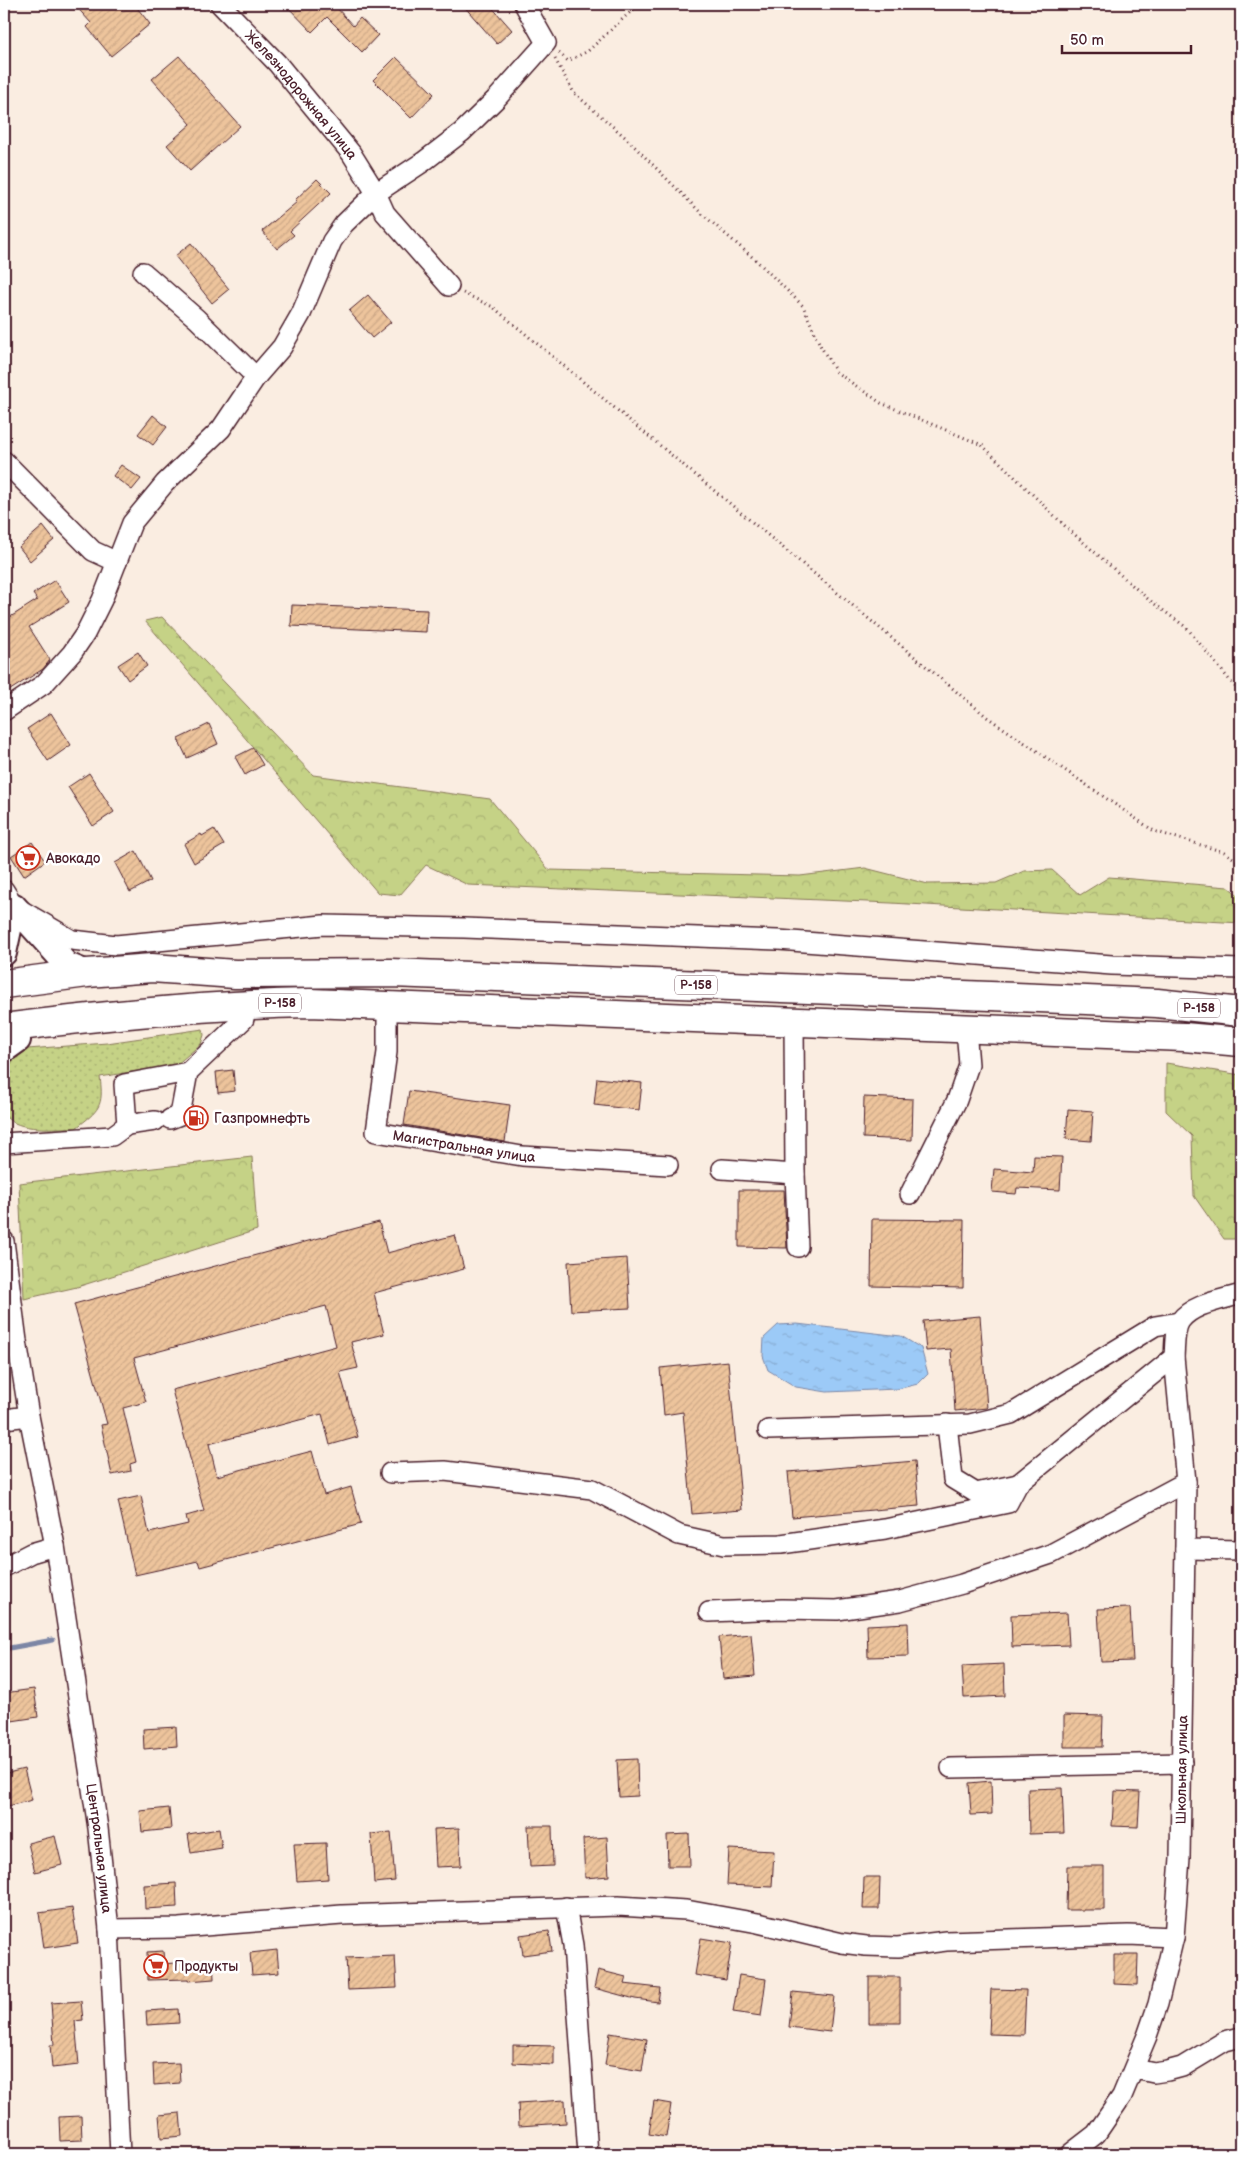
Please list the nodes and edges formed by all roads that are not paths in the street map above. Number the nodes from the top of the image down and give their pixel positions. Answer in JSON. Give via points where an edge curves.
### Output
{"nodes":[{"id":1,"x":220,"y":4,"type":"edge"},
{"id":2,"x":524,"y":4,"type":"edge"},
{"id":3,"x":376,"y":193,"type":"junction"},
{"id":4,"x":143,"y":272,"type":"dead end"},
{"id":5,"x":449,"y":286,"type":"road end"},
{"id":6,"x":256,"y":377,"type":"junction"},
{"id":7,"x":4,"y":461,"type":"edge"},
{"id":8,"x":117,"y":562,"type":"junction"},
{"id":9,"x":4,"y":711,"type":"edge"},
{"id":10,"x":9,"y":898,"type":"edge"},
{"id":11,"x":4,"y":953,"type":"edge"},
{"id":12,"x":1241,"y":969,"type":"edge"},
{"id":13,"x":87,"y":973,"type":"junction"},
{"id":14,"x":234,"y":974,"type":"junction"},
{"id":15,"x":4,"y":984,"type":"edge"},
{"id":16,"x":1241,"y":998,"type":"edge"},
{"id":17,"x":4,"y":1002,"type":"edge"},
{"id":18,"x":1157,"y":1003,"type":"junction"},
{"id":19,"x":506,"y":1010,"type":"junction"},
{"id":20,"x":1241,"y":1012,"type":"edge"},
{"id":21,"x":387,"y":1016,"type":"junction"},
{"id":22,"x":244,"y":1019,"type":"junction"},
{"id":23,"x":794,"y":1022,"type":"junction"},
{"id":24,"x":966,"y":1029,"type":"junction"},
{"id":25,"x":1184,"y":1037,"type":"junction"},
{"id":26,"x":7,"y":1040,"type":"edge"},
{"id":27,"x":1241,"y":1042,"type":"edge"},
{"id":28,"x":1241,"y":1050,"type":"edge"},
{"id":29,"x":188,"y":1072,"type":"junction"},
{"id":30,"x":127,"y":1125,"type":"junction"},
{"id":31,"x":4,"y":1144,"type":"edge"},
{"id":32,"x":668,"y":1165,"type":"dead end"},
{"id":33,"x":722,"y":1169,"type":"dead end"},
{"id":34,"x":795,"y":1174,"type":"junction"},
{"id":35,"x":910,"y":1194,"type":"dead end"},
{"id":36,"x":4,"y":1240,"type":"edge"},
{"id":37,"x":798,"y":1247,"type":"dead end"},
{"id":38,"x":1241,"y":1294,"type":"edge"},
{"id":39,"x":1180,"y":1322,"type":"junction"},
{"id":40,"x":11,"y":1346,"type":"edge"},
{"id":41,"x":1174,"y":1356,"type":"junction"},
{"id":42,"x":30,"y":1416,"type":"junction"},
{"id":43,"x":4,"y":1419,"type":"edge"},
{"id":44,"x":947,"y":1424,"type":"junction"},
{"id":45,"x":768,"y":1430,"type":"dead end"},
{"id":46,"x":390,"y":1473,"type":"dead end"},
{"id":47,"x":1186,"y":1482,"type":"junction"},
{"id":48,"x":1018,"y":1484,"type":"junction"},
{"id":49,"x":55,"y":1546,"type":"junction"},
{"id":50,"x":1185,"y":1549,"type":"junction"},
{"id":51,"x":1241,"y":1550,"type":"edge"},
{"id":52,"x":4,"y":1567,"type":"edge"},
{"id":53,"x":709,"y":1612,"type":"dead end"},
{"id":54,"x":1182,"y":1763,"type":"junction"},
{"id":55,"x":951,"y":1768,"type":"dead end"},
{"id":56,"x":566,"y":1907,"type":"junction"},
{"id":57,"x":109,"y":1929,"type":"junction"},
{"id":58,"x":1174,"y":1937,"type":"junction"},
{"id":59,"x":1241,"y":2037,"type":"edge"},
{"id":60,"x":1135,"y":2069,"type":"junction"},
{"id":61,"x":120,"y":2154,"type":"edge"},
{"id":62,"x":588,"y":2154,"type":"edge"},
{"id":63,"x":1070,"y":2154,"type":"edge"}],
"edges":[{"from":1,"to":3,"type":"street","name":"Железнодорожная улица","via":[[283,71],[351,153]]},
{"from":2,"to":3,"type":"street","via":[[546,43],[462,132]]},
{"from":3,"to":5,"type":"street","name":"Железнодорожная улица","via":[[386,213]]},
{"from":3,"to":6,"type":"street","via":[[344,224],[332,241],[301,314],[282,347]]},
{"from":4,"to":6,"type":"street"},
{"from":6,"to":8,"type":"street","via":[[221,429],[165,483],[137,516]]},
{"from":7,"to":8,"type":"street","via":[[94,551]]},
{"from":8,"to":9,"type":"street","via":[[102,600],[72,654],[44,684]]},
{"from":10,"to":11,"type":"main road"},
{"from":10,"to":12,"type":"street","via":[[72,940],[116,945],[323,925],[379,926],[778,940],[1112,965]]},
{"from":10,"to":13,"type":"main road","via":[[67,965]]},
{"from":13,"to":14,"type":"highway","via":[[152,968]]},
{"from":13,"to":15,"type":"highway"},
{"from":14,"to":17,"type":"highway","number":"Р-158","via":[[79,990]]},
{"from":14,"to":18,"type":"highway","number":"Р-158","via":[[391,973]]},
{"from":16,"to":18,"type":"street"},
{"from":18,"to":20,"type":"highway","number":"Р-158"},
{"from":19,"to":21,"type":"highway"},
{"from":19,"to":23,"type":"highway","number":"Р-158"},
{"from":19,"to":26,"type":"highway","number":"Р-158","via":[[310,1003],[239,1004],[170,1009]]},
{"from":21,"to":22,"type":"highway"},
{"from":21,"to":32,"type":"street","name":"Магистральная улица","via":[[376,1132],[522,1156]]},
{"from":22,"to":26,"type":"highway","via":[[122,1026]]},
{"from":22,"to":29,"type":"street"},
{"from":23,"to":24,"type":"highway","number":"Р-158"},
{"from":23,"to":34,"type":"street"},
{"from":24,"to":25,"type":"highway","number":"Р-158"},
{"from":24,"to":35,"type":"street","via":[[969,1065],[960,1091]]},
{"from":25,"to":27,"type":"highway","number":"Р-158"},
{"from":25,"to":28,"type":"street"},
{"from":29,"to":30,"type":"street","via":[[180,1115]]},
{"from":29,"to":30,"type":"street","via":[[124,1084]]},
{"from":30,"to":31,"type":"street","via":[[112,1136]]},
{"from":33,"to":34,"type":"street"},
{"from":34,"to":37,"type":"street"},
{"from":36,"to":40,"type":"street","name":"Центральная улица"},
{"from":38,"to":39,"type":"street","via":[[1206,1305]]},
{"from":39,"to":41,"type":"street","name":"Школьная улица"},
{"from":39,"to":44,"type":"street","via":[[1155,1326],[1011,1414],[970,1424]]},
{"from":40,"to":42,"type":"street","name":"Центральная улица"},
{"from":41,"to":47,"type":"street","name":"Школьная улица"},
{"from":41,"to":48,"type":"street"},
{"from":42,"to":43,"type":"street"},
{"from":42,"to":49,"type":"street","name":"Центральная улица"},
{"from":44,"to":45,"type":"street"},
{"from":44,"to":48,"type":"street","via":[[953,1480],[976,1493]]},
{"from":46,"to":48,"type":"street","via":[[445,1471],[592,1489],[678,1535],[724,1545],[781,1544],[971,1512],[1008,1503]]},
{"from":47,"to":50,"type":"street","name":"Школьная улица"},
{"from":47,"to":53,"type":"street","via":[[1051,1554],[900,1601],[837,1610]]},
{"from":49,"to":52,"type":"street","via":[[31,1553]]},
{"from":49,"to":57,"type":"street","name":"Центральная улица","via":[[97,1819]]},
{"from":50,"to":51,"type":"street"},
{"from":50,"to":54,"type":"street","name":"Школьная улица"},
{"from":54,"to":55,"type":"street"},
{"from":54,"to":58,"type":"street","name":"Школьная улица"},
{"from":56,"to":57,"type":"street","via":[[342,1915],[179,1928]]},
{"from":56,"to":58,"type":"street","via":[[686,1910],[866,1946],[1118,1935]]},
{"from":56,"to":62,"type":"street","via":[[573,1945]]},
{"from":57,"to":61,"type":"street","name":"Центральная улица"},
{"from":58,"to":60,"type":"street","name":"Школьная улица","via":[[1158,2004]]},
{"from":59,"to":60,"type":"street","via":[[1225,2041],[1168,2071],[1154,2073]]},
{"from":60,"to":63,"type":"street","name":"Школьная улица","via":[[1108,2119],[1096,2134]]}]}
